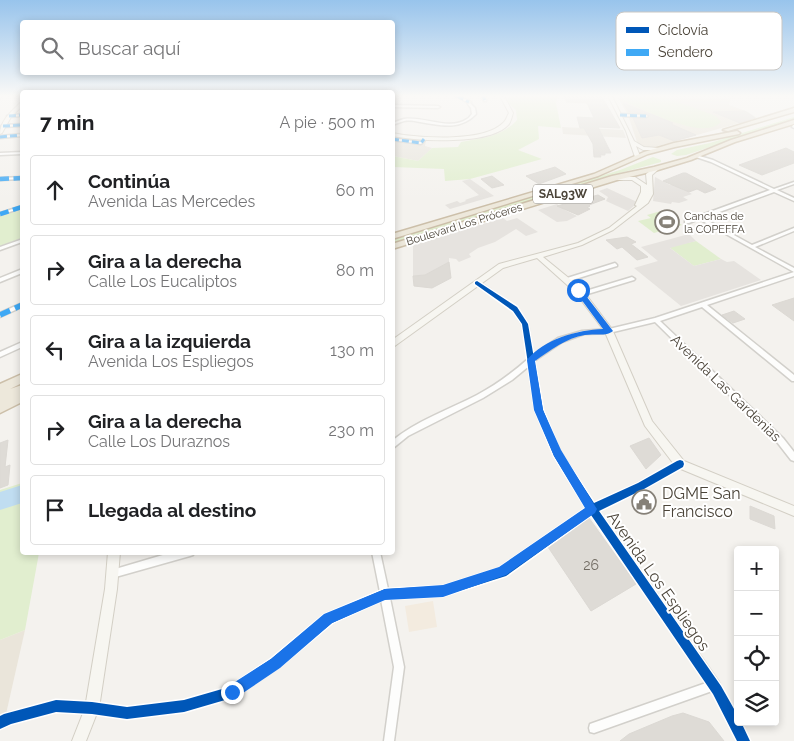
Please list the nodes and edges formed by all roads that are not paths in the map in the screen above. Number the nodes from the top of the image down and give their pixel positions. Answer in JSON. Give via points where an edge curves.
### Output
{"nodes":[{"id":1,"x":490,"y":131,"type":"edge"},
{"id":2,"x":627,"y":131,"type":"edge"},
{"id":3,"x":723,"y":131,"type":"edge"},
{"id":4,"x":744,"y":131,"type":"edge"},
{"id":5,"x":766,"y":131,"type":"edge"},
{"id":6,"x":779,"y":131,"type":"edge"},
{"id":7,"x":395,"y":134,"type":"edge"},
{"id":8,"x":20,"y":135,"type":"edge"},
{"id":9,"x":0,"y":137,"type":"edge"},
{"id":10,"x":723,"y":137,"type":"junction"},
{"id":11,"x":395,"y":139,"type":"edge"},
{"id":12,"x":424,"y":139,"type":"junction"},
{"id":13,"x":733,"y":141,"type":"junction"},
{"id":14,"x":632,"y":142,"type":"junction"},
{"id":15,"x":674,"y":145,"type":"junction"},
{"id":16,"x":658,"y":150,"type":"junction"},
{"id":17,"x":20,"y":153,"type":"edge"},
{"id":18,"x":0,"y":154,"type":"edge"},
{"id":19,"x":701,"y":155,"type":"junction"},
{"id":20,"x":637,"y":156,"type":"junction"},
{"id":21,"x":666,"y":157,"type":"junction"},
{"id":22,"x":712,"y":161,"type":"junction"},
{"id":23,"x":656,"y":169,"type":"junction"},
{"id":24,"x":596,"y":175,"type":"junction"},
{"id":25,"x":20,"y":178,"type":"edge"},
{"id":26,"x":615,"y":178,"type":"junction"},
{"id":27,"x":0,"y":179,"type":"edge"},
{"id":28,"x":794,"y":183,"type":"edge"},
{"id":29,"x":577,"y":190,"type":"junction"},
{"id":30,"x":774,"y":191,"type":"junction"},
{"id":31,"x":492,"y":199,"type":"junction"},
{"id":32,"x":513,"y":200,"type":"junction"},
{"id":33,"x":794,"y":200,"type":"edge"},
{"id":34,"x":20,"y":208,"type":"edge"},
{"id":35,"x":634,"y":212,"type":"junction"},
{"id":36,"x":0,"y":214,"type":"edge"},
{"id":37,"x":700,"y":218,"type":"junction"},
{"id":38,"x":687,"y":222,"type":"dead end"},
{"id":39,"x":794,"y":228,"type":"edge"},
{"id":40,"x":395,"y":229,"type":"edge"},
{"id":41,"x":395,"y":236,"type":"edge"},
{"id":42,"x":20,"y":242,"type":"edge"},
{"id":43,"x":395,"y":246,"type":"edge"},
{"id":44,"x":753,"y":246,"type":"junction"},
{"id":45,"x":0,"y":249,"type":"edge"},
{"id":46,"x":538,"y":256,"type":"junction"},
{"id":47,"x":616,"y":266,"type":"dead end"},
{"id":48,"x":794,"y":270,"type":"edge"},
{"id":49,"x":20,"y":272,"type":"edge"},
{"id":50,"x":791,"y":276,"type":"edge"},
{"id":51,"x":632,"y":279,"type":"dead end"},
{"id":52,"x":0,"y":280,"type":"edge"},
{"id":53,"x":566,"y":280,"type":"junction"},
{"id":54,"x":794,"y":280,"type":"edge"},
{"id":55,"x":477,"y":283,"type":"junction"},
{"id":56,"x":581,"y":294,"type":"junction"},
{"id":57,"x":704,"y":304,"type":"junction"},
{"id":58,"x":20,"y":306,"type":"edge"},
{"id":59,"x":0,"y":315,"type":"edge"},
{"id":60,"x":656,"y":320,"type":"junction"},
{"id":61,"x":609,"y":331,"type":"junction"},
{"id":62,"x":395,"y":343,"type":"edge"},
{"id":63,"x":20,"y":346,"type":"edge"},
{"id":64,"x":0,"y":356,"type":"edge"},
{"id":65,"x":531,"y":360,"type":"junction"},
{"id":66,"x":794,"y":379,"type":"edge"},
{"id":67,"x":20,"y":383,"type":"edge"},
{"id":68,"x":20,"y":384,"type":"edge"},
{"id":69,"x":0,"y":388,"type":"edge"},
{"id":70,"x":20,"y":398,"type":"edge"},
{"id":71,"x":0,"y":399,"type":"edge"},
{"id":72,"x":0,"y":408,"type":"edge"},
{"id":73,"x":395,"y":443,"type":"edge"},
{"id":74,"x":794,"y":458,"type":"edge"},
{"id":75,"x":680,"y":464,"type":"junction"},
{"id":76,"x":592,"y":509,"type":"junction"},
{"id":77,"x":794,"y":511,"type":"edge"},
{"id":78,"x":114,"y":555,"type":"edge"},
{"id":79,"x":179,"y":555,"type":"edge"},
{"id":80,"x":377,"y":555,"type":"edge"},
{"id":81,"x":112,"y":574,"type":"junction"},
{"id":82,"x":385,"y":594,"type":"junction"},
{"id":83,"x":714,"y":685,"type":"junction"},
{"id":84,"x":92,"y":708,"type":"junction"},
{"id":85,"x":0,"y":722,"type":"edge"},
{"id":86,"x":594,"y":728,"type":"dead end"},
{"id":87,"x":79,"y":741,"type":"edge"},
{"id":88,"x":389,"y":741,"type":"edge"},
{"id":89,"x":744,"y":741,"type":"edge"}],
"edges":[{"from":1,"to":12,"type":"street","via":[[474,136]]},
{"from":2,"to":14,"type":"street"},
{"from":3,"to":15,"type":"highway"},
{"from":4,"to":10,"type":"highway","name":"Boulevard Los Próceres","number":"SAL93W"},
{"from":5,"to":13,"type":"highway","name":"Boulevard Los Próceres","number":"SAL93W"},
{"from":6,"to":19,"type":"highway"},
{"from":7,"to":12,"type":"street"},
{"from":8,"to":9,"type":"street"},
{"from":10,"to":15,"type":"highway","name":"Boulevard Los Próceres","number":"SAL93W"},
{"from":10,"to":21,"type":"highway","via":[[671,151]]},
{"from":11,"to":12,"type":"street","via":[[421,143]]},
{"from":13,"to":19,"type":"highway","name":"Boulevard Los Próceres","number":"SAL93W"},
{"from":13,"to":21,"type":"highway","via":[[685,157]]},
{"from":14,"to":16,"type":"street","via":[[642,148]]},
{"from":14,"to":20,"type":"street"},
{"from":15,"to":16,"type":"highway","name":"Boulevard Los Próceres","number":"SAL93W"},
{"from":16,"to":20,"type":"highway","name":"Boulevard Los Próceres","number":"SAL93W"},
{"from":17,"to":18,"type":"street"},
{"from":19,"to":22,"type":"street"},
{"from":19,"to":22,"type":"street"},
{"from":19,"to":23,"type":"highway","name":"Boulevard Los Próceres","number":"SAL93W"},
{"from":20,"to":24,"type":"highway","name":"Boulevard Los Próceres","number":"SAL93W"},
{"from":20,"to":31,"type":"highway"},
{"from":21,"to":24,"type":"highway","via":[[647,157]]},
{"from":21,"to":29,"type":"highway","via":[[663,163],[620,173]]},
{"from":22,"to":30,"type":"street"},
{"from":23,"to":26,"type":"highway","name":"Boulevard Los Próceres","number":"SAL93W"},
{"from":23,"to":35,"type":"street","via":[[648,177],[650,196]]},
{"from":24,"to":32,"type":"highway","name":"Boulevard Los Próceres","number":"SAL93W"},
{"from":25,"to":27,"type":"street"},
{"from":26,"to":29,"type":"highway","name":"Boulevard Los Próceres","number":"SAL93W"},
{"from":26,"to":35,"type":"street","via":[[633,178],[644,185]]},
{"from":28,"to":30,"type":"street"},
{"from":29,"to":43,"type":"highway","name":"Boulevard Los Próceres","number":"SAL93W"},
{"from":30,"to":33,"type":"street"},
{"from":30,"to":37,"type":"street"},
{"from":31,"to":32,"type":"highway"},
{"from":31,"to":40,"type":"highway"},
{"from":32,"to":41,"type":"highway","name":"Boulevard Los Próceres","number":"SAL93W"},
{"from":34,"to":36,"type":"street"},
{"from":35,"to":46,"type":"street","via":[[593,239]]},
{"from":37,"to":38,"type":"street"},
{"from":37,"to":44,"type":"street"},
{"from":39,"to":44,"type":"street"},
{"from":42,"to":45,"type":"street"},
{"from":44,"to":48,"type":"street"},
{"from":46,"to":53,"type":"street"},
{"from":46,"to":55,"type":"street","via":[[512,261]]},
{"from":47,"to":53,"type":"street"},
{"from":49,"to":52,"type":"street"},
{"from":50,"to":54,"type":"street"},
{"from":50,"to":57,"type":"street"},
{"from":51,"to":56,"type":"street"},
{"from":53,"to":56,"type":"street"},
{"from":55,"to":62,"type":"street"},
{"from":55,"to":65,"type":"street","name":"Avenida Los Espliegos","via":[[515,309],[525,324]]},
{"from":56,"to":61,"type":"street"},
{"from":57,"to":60,"type":"street"},
{"from":57,"to":66,"type":"street"},
{"from":58,"to":59,"type":"street"},
{"from":60,"to":61,"type":"street"},
{"from":60,"to":74,"type":"street","name":"Avenida Las Gardenias","via":[[780,440]]},
{"from":61,"to":65,"type":"street","via":[[584,332],[560,340]]},
{"from":61,"to":75,"type":"street","via":[[648,424]]},
{"from":63,"to":64,"type":"street"},
{"from":65,"to":73,"type":"street","via":[[481,396],[406,434]]},
{"from":65,"to":76,"type":"street","name":"Avenida Los Espliegos","via":[[539,410],[557,453]]},
{"from":67,"to":69,"type":"highway"},
{"from":68,"to":71,"type":"highway"},
{"from":70,"to":72,"type":"highway"},
{"from":75,"to":76,"type":"street"},
{"from":75,"to":77,"type":"street"},
{"from":76,"to":82,"type":"street","via":[[502,572],[443,591]]},
{"from":76,"to":83,"type":"street","name":"Avenida Los Espliegos"},
{"from":78,"to":81,"type":"street"},
{"from":79,"to":81,"type":"street"},
{"from":80,"to":82,"type":"street"},
{"from":81,"to":84,"type":"street"},
{"from":82,"to":84,"type":"street","via":[[328,619],[275,663],[232,692],[184,706],[127,713]]},
{"from":82,"to":88,"type":"street","via":[[398,667]]},
{"from":83,"to":86,"type":"street"},
{"from":83,"to":89,"type":"street","name":"Avenida Los Espliegos"},
{"from":84,"to":85,"type":"street","via":[[56,706]]},
{"from":84,"to":87,"type":"street"}]}
